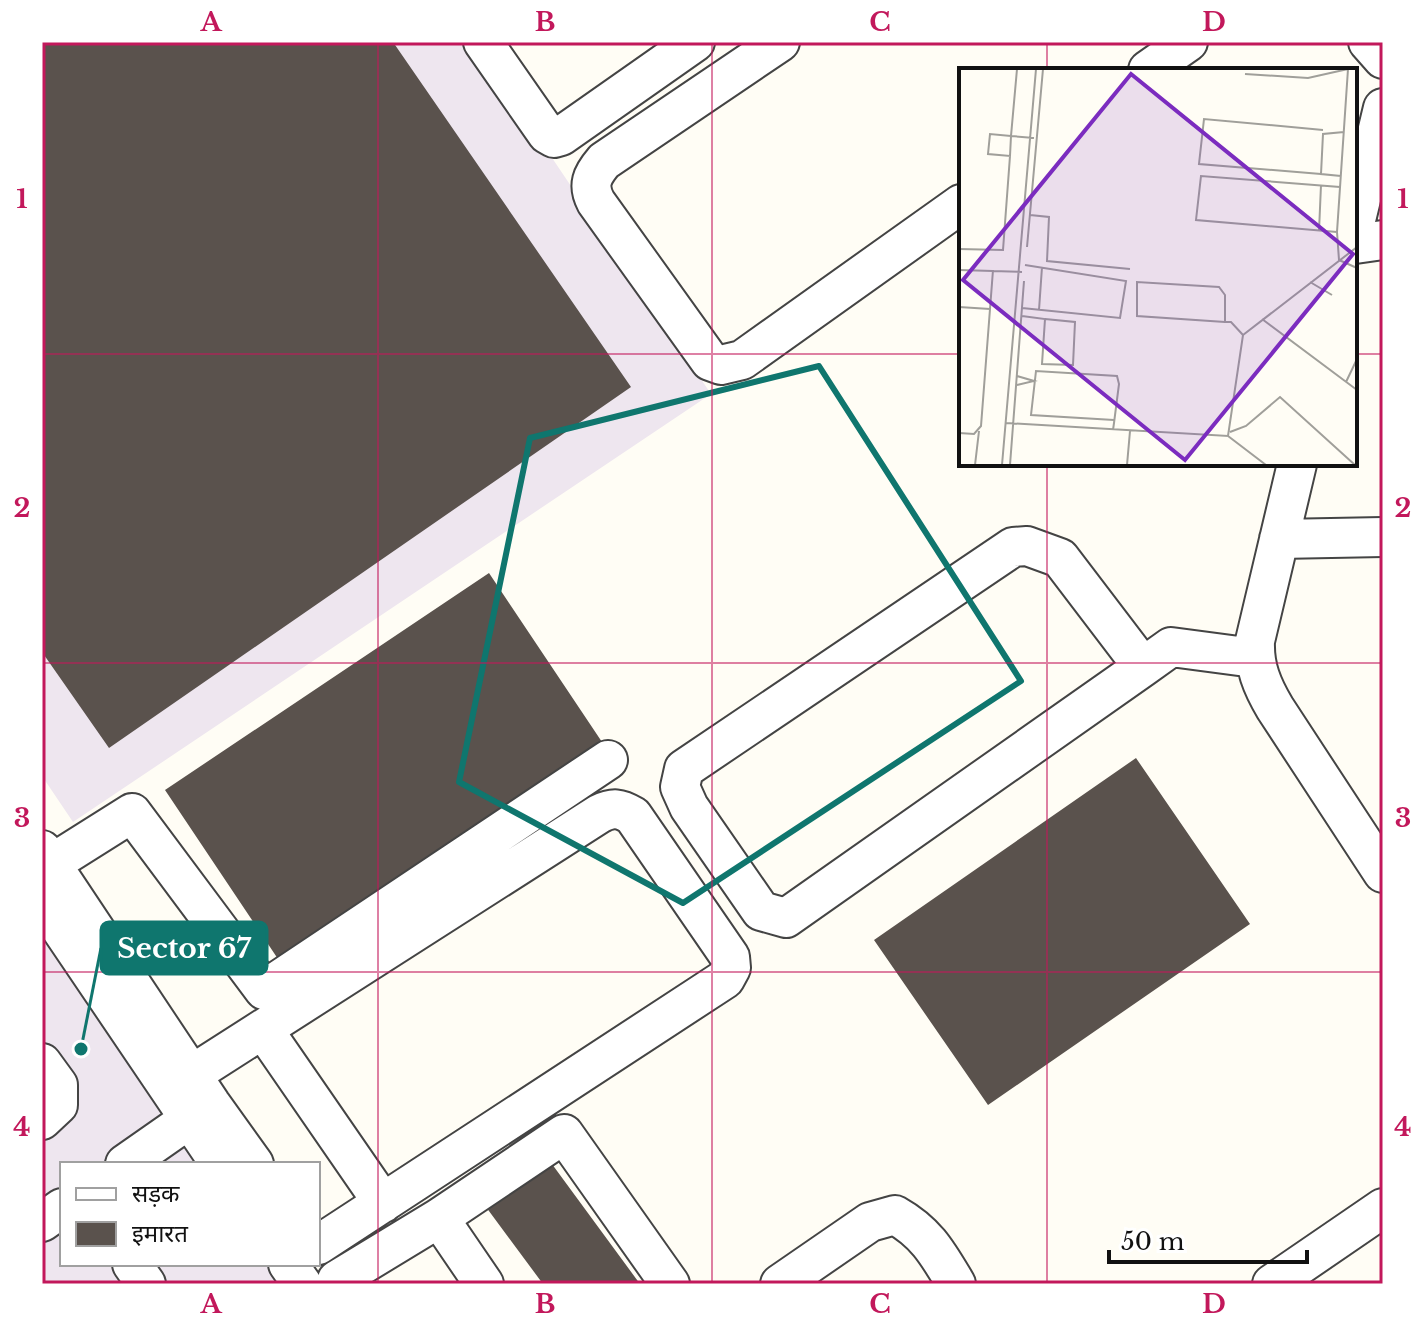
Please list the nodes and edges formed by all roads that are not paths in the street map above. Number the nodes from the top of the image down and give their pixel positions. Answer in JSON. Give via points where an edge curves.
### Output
{"nodes":[{"id":1,"x":483,"y":42,"type":"edge"},
{"id":2,"x":695,"y":42,"type":"edge"},
{"id":3,"x":780,"y":42,"type":"edge"},
{"id":4,"x":1188,"y":42,"type":"edge"},
{"id":5,"x":1368,"y":42,"type":"edge"},
{"id":6,"x":1383,"y":59,"type":"edge"},
{"id":7,"x":1151,"y":68,"type":"edge"},
{"id":8,"x":1383,"y":108,"type":"edge"},
{"id":9,"x":959,"y":205,"type":"edge"},
{"id":10,"x":1357,"y":216,"type":"edge"},
{"id":11,"x":1383,"y":240,"type":"edge"},
{"id":12,"x":1357,"y":244,"type":"edge"},
{"id":13,"x":1297,"y":466,"type":"edge"},
{"id":14,"x":1383,"y":537,"type":"edge"},
{"id":15,"x":1279,"y":539,"type":"junction"},
{"id":16,"x":1254,"y":658,"type":"junction"},
{"id":17,"x":1143,"y":667,"type":"junction"},
{"id":18,"x":608,"y":760,"type":"dead end"},
{"id":19,"x":47,"y":857,"type":"edge"},
{"id":20,"x":1383,"y":873,"type":"edge"},
{"id":21,"x":42,"y":901,"type":"edge"},
{"id":22,"x":263,"y":1029,"type":"junction"},
{"id":23,"x":42,"y":1063,"type":"edge"},
{"id":24,"x":197,"y":1100,"type":"junction"},
{"id":25,"x":42,"y":1120,"type":"edge"},
{"id":26,"x":127,"y":1162,"type":"edge"},
{"id":27,"x":219,"y":1162,"type":"edge"},
{"id":28,"x":252,"y":1162,"type":"edge"},
{"id":29,"x":383,"y":1203,"type":"junction"},
{"id":30,"x":1383,"y":1208,"type":"edge"},
{"id":31,"x":60,"y":1209,"type":"edge"},
{"id":32,"x":439,"y":1218,"type":"junction"},
{"id":33,"x":42,"y":1222,"type":"edge"},
{"id":34,"x":320,"y":1244,"type":"edge"},
{"id":35,"x":133,"y":1266,"type":"edge"},
{"id":36,"x":294,"y":1266,"type":"edge"},
{"id":37,"x":324,"y":1276,"type":"edge"},
{"id":38,"x":146,"y":1284,"type":"edge"},
{"id":39,"x":484,"y":1284,"type":"edge"},
{"id":40,"x":670,"y":1284,"type":"edge"},
{"id":41,"x":780,"y":1284,"type":"edge"},
{"id":42,"x":956,"y":1284,"type":"edge"},
{"id":43,"x":1272,"y":1284,"type":"edge"}],
"edges":[{"from":1,"to":2,"type":"street","via":[[554,138]]},
{"from":3,"to":9,"type":"street","via":[[604,161],[592,175],[596,202],[710,361],[721,365],[742,360]]},
{"from":4,"to":7,"type":"street"},
{"from":5,"to":6,"type":"street"},
{"from":8,"to":10,"type":"street"},
{"from":11,"to":12,"type":"street"},
{"from":13,"to":15,"type":"street"},
{"from":14,"to":15,"type":"street"},
{"from":15,"to":16,"type":"street"},
{"from":16,"to":17,"type":"street","via":[[1171,647]]},
{"from":16,"to":20,"type":"street","via":[[1264,690]]},
{"from":17,"to":17,"type":"street","via":[[786,918],[761,911],[680,787],[684,769],[1013,547],[1027,546],[1060,558]]},
{"from":18,"to":19,"type":"street","via":[[264,990],[132,813]]},
{"from":19,"to":24,"type":"street"},
{"from":21,"to":24,"type":"street"},
{"from":22,"to":24,"type":"street"},
{"from":22,"to":29,"type":"street"},
{"from":22,"to":29,"type":"street","via":[[610,809],[633,816],[730,957],[725,979]]},
{"from":23,"to":25,"type":"street","via":[[58,1085],[58,1105]]},
{"from":24,"to":26,"type":"street"},
{"from":24,"to":27,"type":"street"},
{"from":24,"to":28,"type":"street"},
{"from":29,"to":34,"type":"street"},
{"from":30,"to":43,"type":"street"},
{"from":31,"to":33,"type":"street"},
{"from":32,"to":37,"type":"street"},
{"from":32,"to":39,"type":"street"},
{"from":32,"to":40,"type":"street","via":[[564,1134]]},
{"from":35,"to":38,"type":"street"},
{"from":36,"to":37,"type":"street"},
{"from":41,"to":42,"type":"street","via":[[870,1222],[895,1215],[929,1239]]}]}
